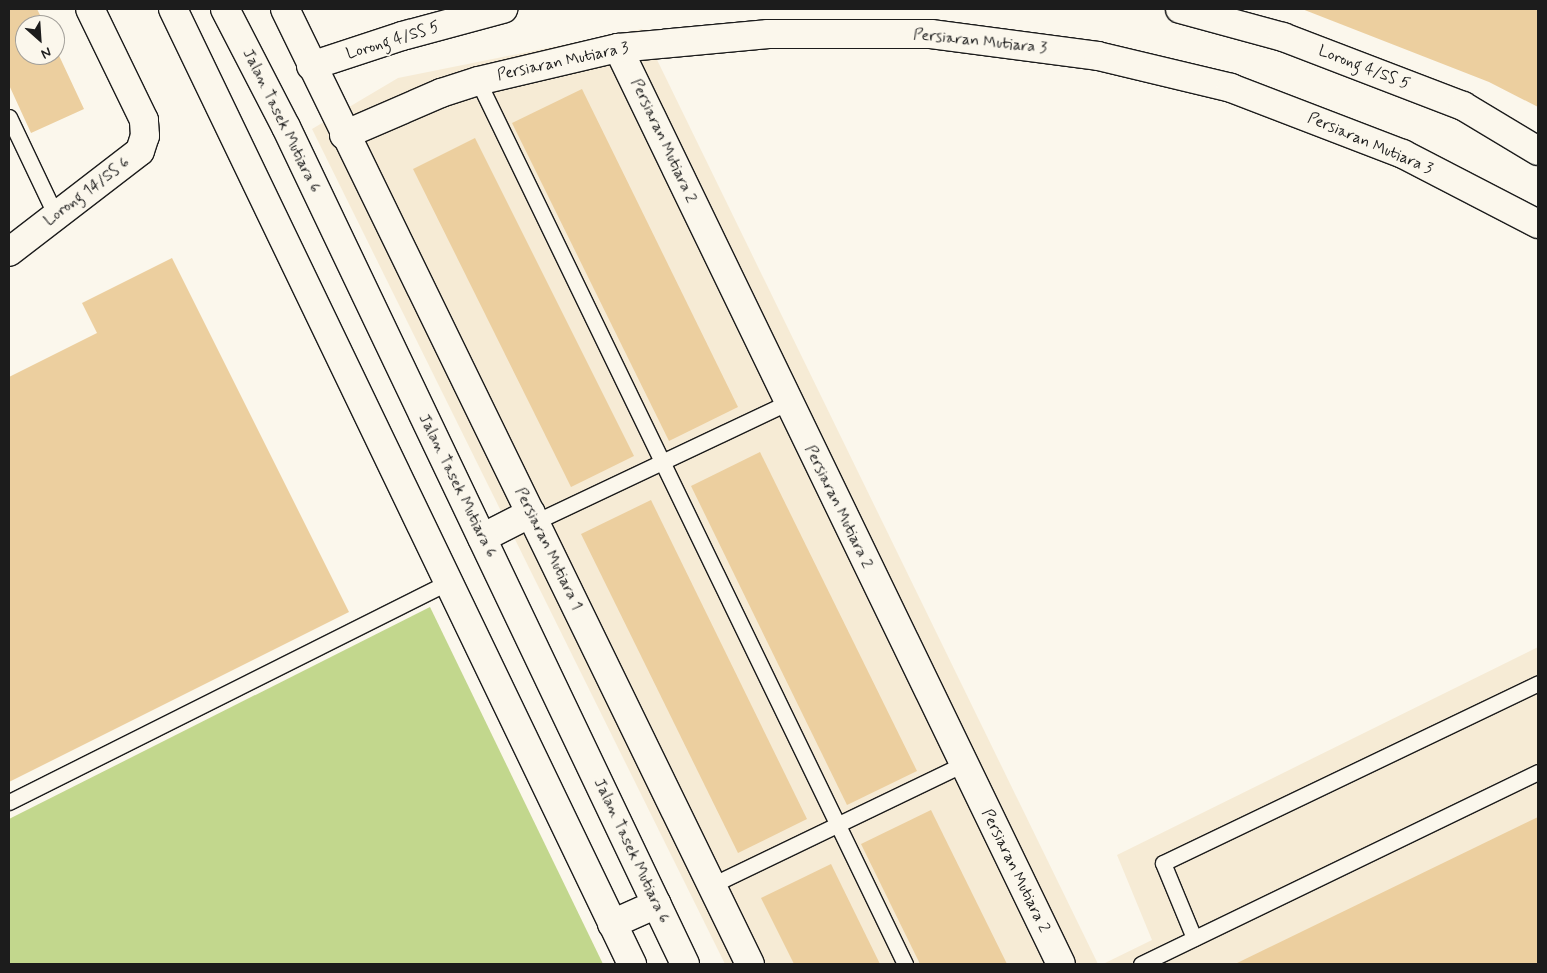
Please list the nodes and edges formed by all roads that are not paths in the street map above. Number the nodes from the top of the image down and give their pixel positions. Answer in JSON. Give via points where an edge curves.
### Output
{"nodes":[{"id":1,"x":90,"y":9,"type":"edge"},
{"id":2,"x":173,"y":9,"type":"edge"},
{"id":3,"x":225,"y":9,"type":"edge"},
{"id":4,"x":285,"y":9,"type":"edge"},
{"id":5,"x":504,"y":9,"type":"edge"},
{"id":6,"x":1180,"y":9,"type":"edge"},
{"id":7,"x":618,"y":48,"type":"junction"},
{"id":8,"x":312,"y":66,"type":"junction"},
{"id":9,"x":478,"y":81,"type":"junction"},
{"id":10,"x":9,"y":117,"type":"edge"},
{"id":11,"x":344,"y":135,"type":"junction"},
{"id":12,"x":1538,"y":151,"type":"edge"},
{"id":13,"x":56,"y":216,"type":"junction"},
{"id":14,"x":1538,"y":224,"type":"edge"},
{"id":15,"x":9,"y":252,"type":"edge"},
{"id":16,"x":788,"y":403,"type":"junction"},
{"id":17,"x":660,"y":464,"type":"junction"},
{"id":18,"x":533,"y":518,"type":"junction"},
{"id":19,"x":482,"y":538,"type":"junction"},
{"id":20,"x":446,"y":583,"type":"junction"},
{"id":21,"x":1538,"y":683,"type":"edge"},
{"id":22,"x":963,"y":764,"type":"junction"},
{"id":23,"x":1538,"y":772,"type":"edge"},
{"id":24,"x":9,"y":802,"type":"edge"},
{"id":25,"x":837,"y":826,"type":"junction"},
{"id":26,"x":712,"y":885,"type":"junction"},
{"id":27,"x":657,"y":904,"type":"junction"},
{"id":28,"x":612,"y":924,"type":"junction"},
{"id":29,"x":1194,"y":938,"type":"junction"},
{"id":30,"x":632,"y":964,"type":"edge"},
{"id":31,"x":685,"y":964,"type":"edge"},
{"id":32,"x":750,"y":964,"type":"edge"},
{"id":33,"x":905,"y":964,"type":"edge"},
{"id":34,"x":1061,"y":964,"type":"edge"},
{"id":35,"x":1142,"y":964,"type":"edge"}],
"edges":[{"from":1,"to":13,"type":"street","name":"Lorong 14/SS 6","via":[[144,120],[146,136],[140,151]]},
{"from":2,"to":20,"type":"street"},
{"from":3,"to":19,"type":"street","name":"Jalan Tasek Mutiara 6"},
{"from":4,"to":8,"type":"street","name":"Persiaran Mutiara 1"},
{"from":5,"to":8,"type":"street","name":"Lorong 4/SS 5","via":[[402,36]]},
{"from":6,"to":12,"type":"street","name":"Lorong 4/SS 5","via":[[1283,37],[1463,106]]},
{"from":7,"to":9,"type":"street","name":"Persiaran Mutiara 3"},
{"from":7,"to":14,"type":"street","name":"Persiaran Mutiara 3","via":[[768,34],[931,34],[1098,56],[1231,88],[1402,154]]},
{"from":7,"to":16,"type":"street","name":"Persiaran Mutiara 2"},
{"from":8,"to":11,"type":"street","name":"Persiaran Mutiara 1"},
{"from":9,"to":11,"type":"street","name":"Persiaran Mutiara 3","via":[[441,93]]},
{"from":9,"to":17,"type":"lane"},
{"from":10,"to":13,"type":"lane"},
{"from":11,"to":18,"type":"street","name":"Persiaran Mutiara 1"},
{"from":13,"to":15,"type":"street","name":"Lorong 14/SS 6"},
{"from":16,"to":17,"type":"lane"},
{"from":16,"to":22,"type":"street","name":"Persiaran Mutiara 2"},
{"from":17,"to":18,"type":"lane"},
{"from":17,"to":25,"type":"lane"},
{"from":18,"to":19,"type":"street"},
{"from":18,"to":26,"type":"street","name":"Persiaran Mutiara 1"},
{"from":19,"to":27,"type":"street","name":"Jalan Tasek Mutiara 6"},
{"from":20,"to":24,"type":"lane"},
{"from":20,"to":28,"type":"street"},
{"from":21,"to":29,"type":"lane","via":[[1163,863]]},
{"from":22,"to":25,"type":"lane"},
{"from":22,"to":34,"type":"street","name":"Persiaran Mutiara 2"},
{"from":23,"to":29,"type":"lane"},
{"from":25,"to":26,"type":"lane"},
{"from":25,"to":33,"type":"lane"},
{"from":26,"to":32,"type":"street","name":"Persiaran Mutiara 1"},
{"from":27,"to":28,"type":"street"},
{"from":27,"to":31,"type":"street","name":"Jalan Tasek Mutiara 6"},
{"from":28,"to":30,"type":"street"},
{"from":29,"to":35,"type":"lane"}]}
